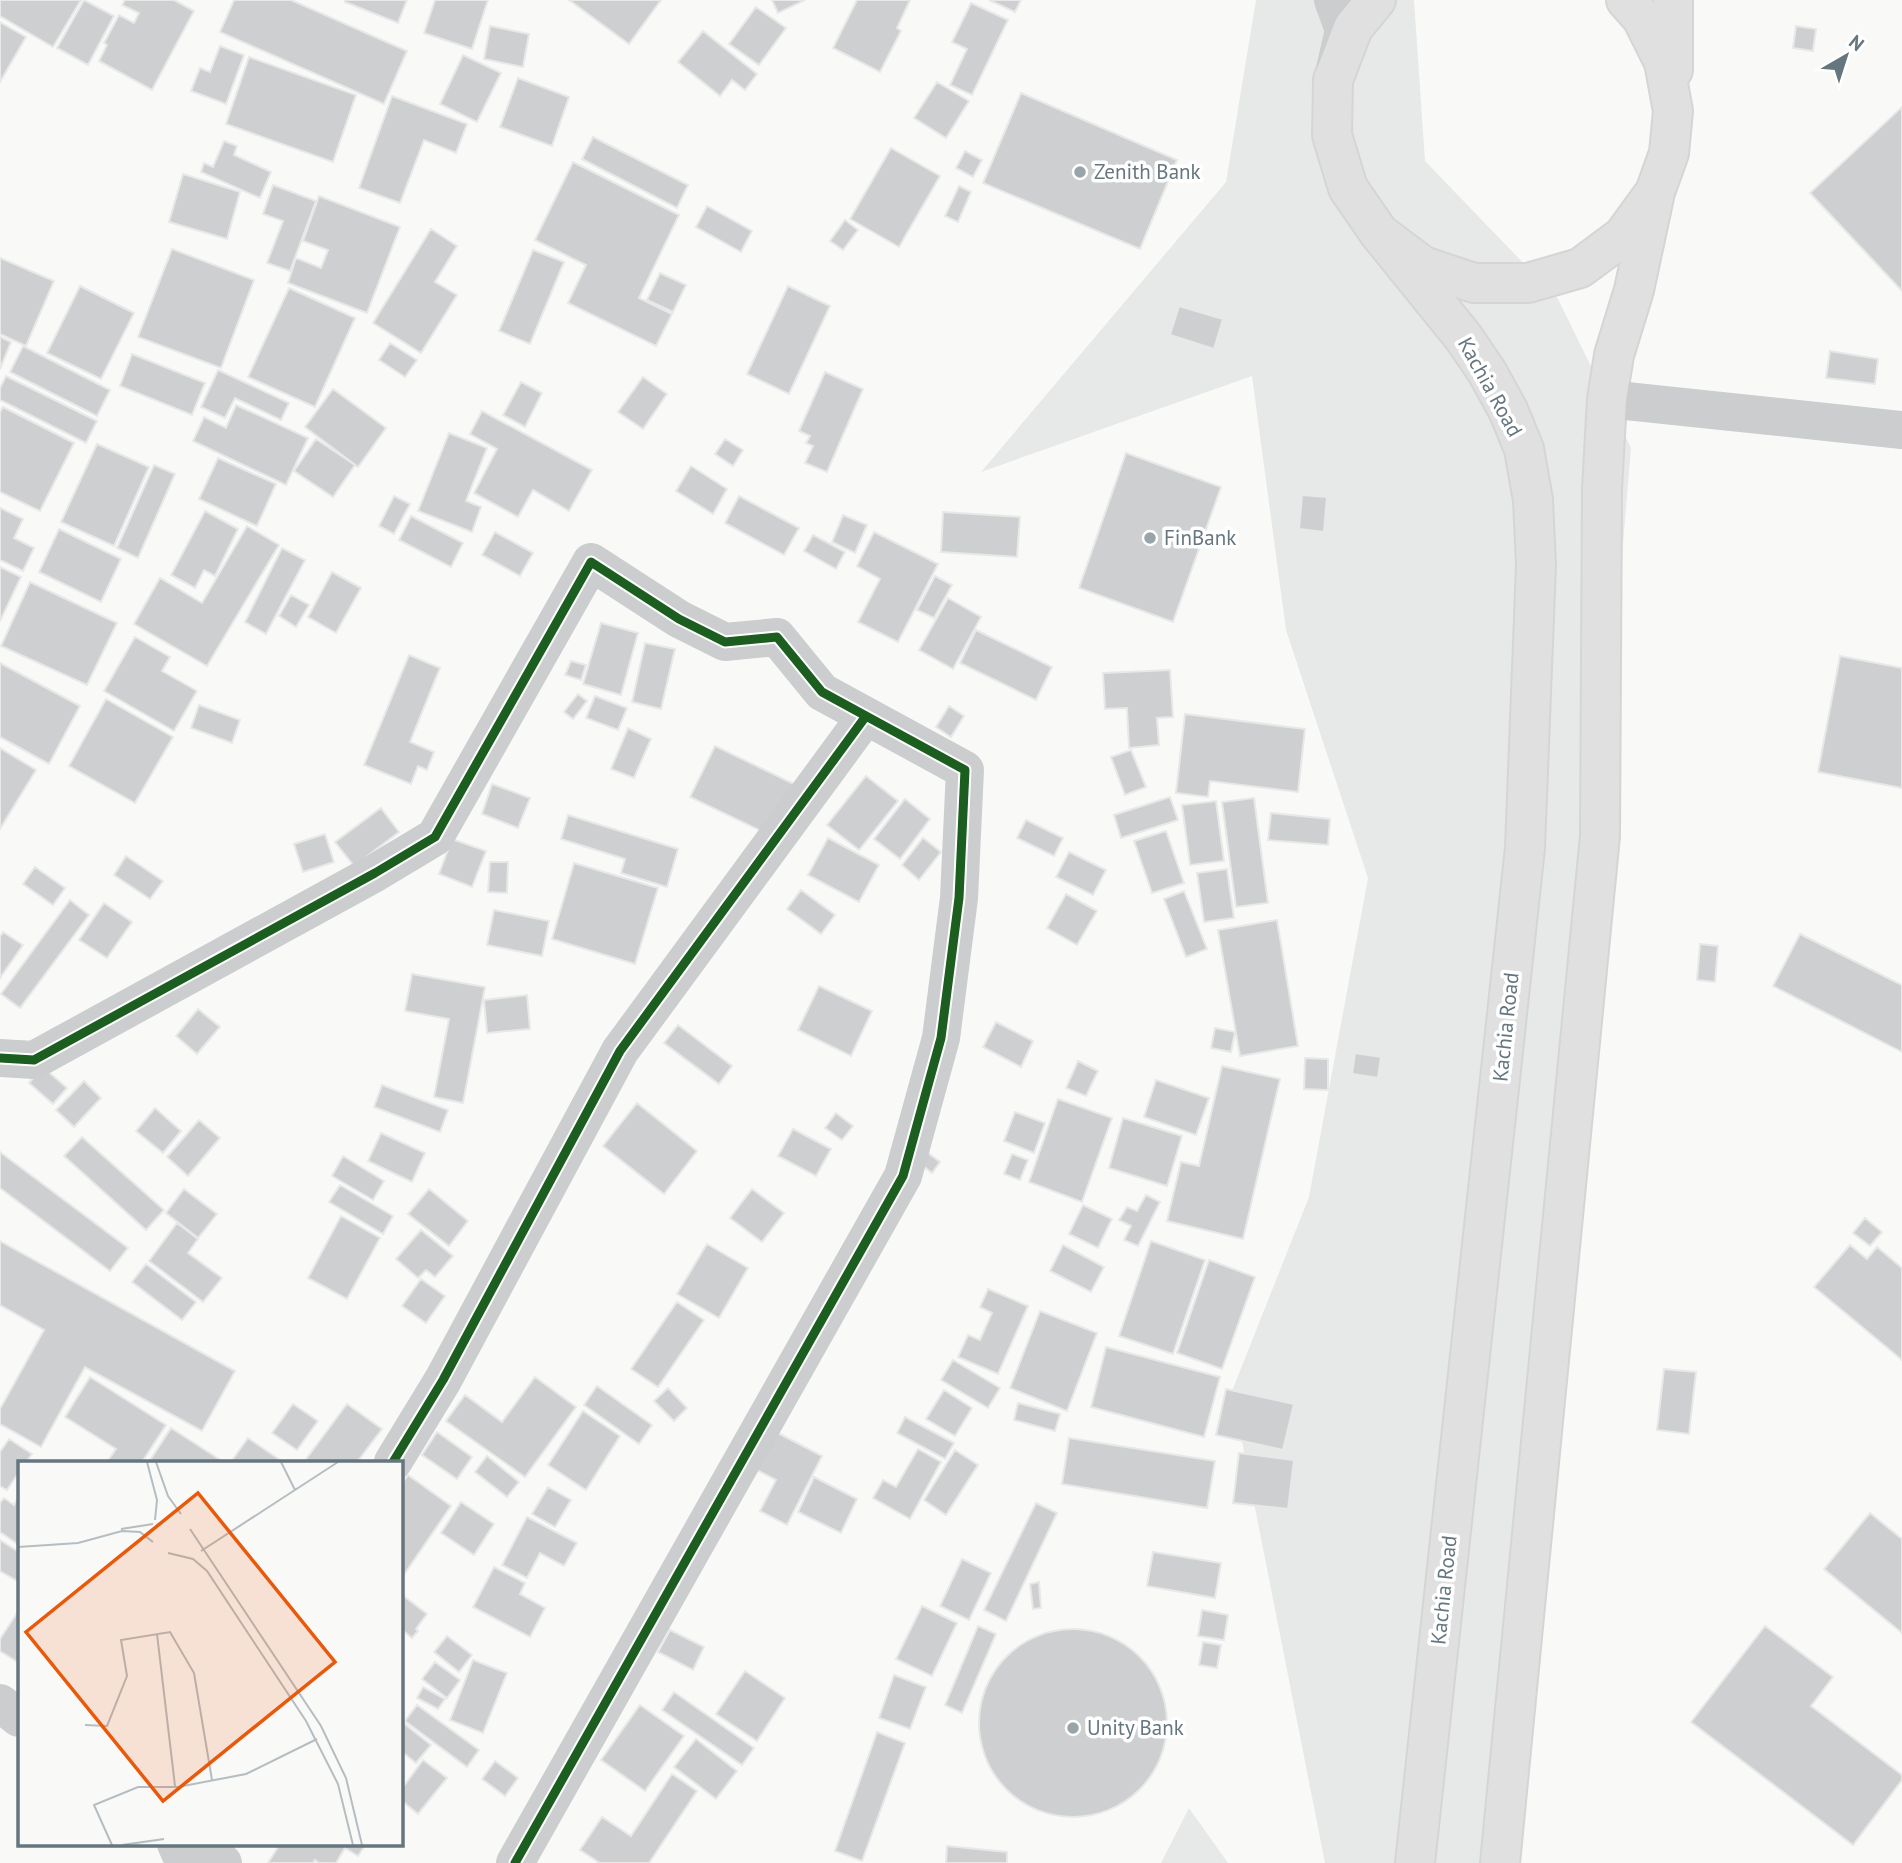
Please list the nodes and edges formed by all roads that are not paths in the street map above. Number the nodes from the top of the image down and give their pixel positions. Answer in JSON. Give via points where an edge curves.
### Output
{"nodes":[{"id":1,"x":1333,"y":0,"type":"edge"},
{"id":2,"x":1376,"y":0,"type":"edge"},
{"id":3,"x":1626,"y":0,"type":"edge"},
{"id":4,"x":1673,"y":0,"type":"edge"},
{"id":5,"x":1333,"y":80,"type":"junction"},
{"id":6,"x":1673,"y":111,"type":"junction"},
{"id":7,"x":1655,"y":192,"type":"junction"},
{"id":8,"x":1379,"y":233,"type":"junction"},
{"id":9,"x":1607,"y":399,"type":"junction"},
{"id":10,"x":1902,"y":430,"type":"edge"},
{"id":11,"x":866,"y":716,"type":"junction"},
{"id":12,"x":0,"y":1058,"type":"edge"},
{"id":13,"x":394,"y":1461,"type":"edge"},
{"id":14,"x":0,"y":1703,"type":"edge"},
{"id":15,"x":18,"y":1717,"type":"edge"},
{"id":16,"x":177,"y":1846,"type":"edge"},
{"id":17,"x":223,"y":1863,"type":"edge"},
{"id":18,"x":515,"y":1863,"type":"edge"},
{"id":19,"x":1415,"y":1863,"type":"edge"},
{"id":20,"x":1500,"y":1863,"type":"edge"}],
"edges":[{"from":1,"to":5,"type":"street","via":[[1344,30]]},
{"from":2,"to":5,"type":"main road","via":[[1353,28]]},
{"from":3,"to":6,"type":"main road","via":[[1642,18],[1664,62]]},
{"from":4,"to":6,"type":"main road"},
{"from":5,"to":8,"type":"main road","via":[[1332,135],[1344,175]]},
{"from":6,"to":7,"type":"main road","via":[[1669,152]]},
{"from":7,"to":8,"type":"main road","via":[[1623,236],[1580,268],[1528,283],[1474,283],[1423,266]]},
{"from":7,"to":9,"type":"main road"},
{"from":8,"to":19,"type":"main road","name":"Kachia Road","via":[[1464,338],[1508,410],[1524,449],[1533,500],[1536,565],[1525,848]]},
{"from":9,"to":10,"type":"street"},
{"from":9,"to":20,"type":"main road","via":[[1602,489],[1600,836]]},
{"from":11,"to":12,"type":"street","via":[[822,692],[777,637],[725,642],[592,562],[435,837],[34,1060]]},
{"from":11,"to":13,"type":"street","via":[[620,1051],[443,1380]]},
{"from":11,"to":18,"type":"street","via":[[965,770],[959,898],[941,1038],[903,1177]]},
{"from":14,"to":15,"type":"street"},
{"from":16,"to":17,"type":"street","via":[[180,1853]]}]}
